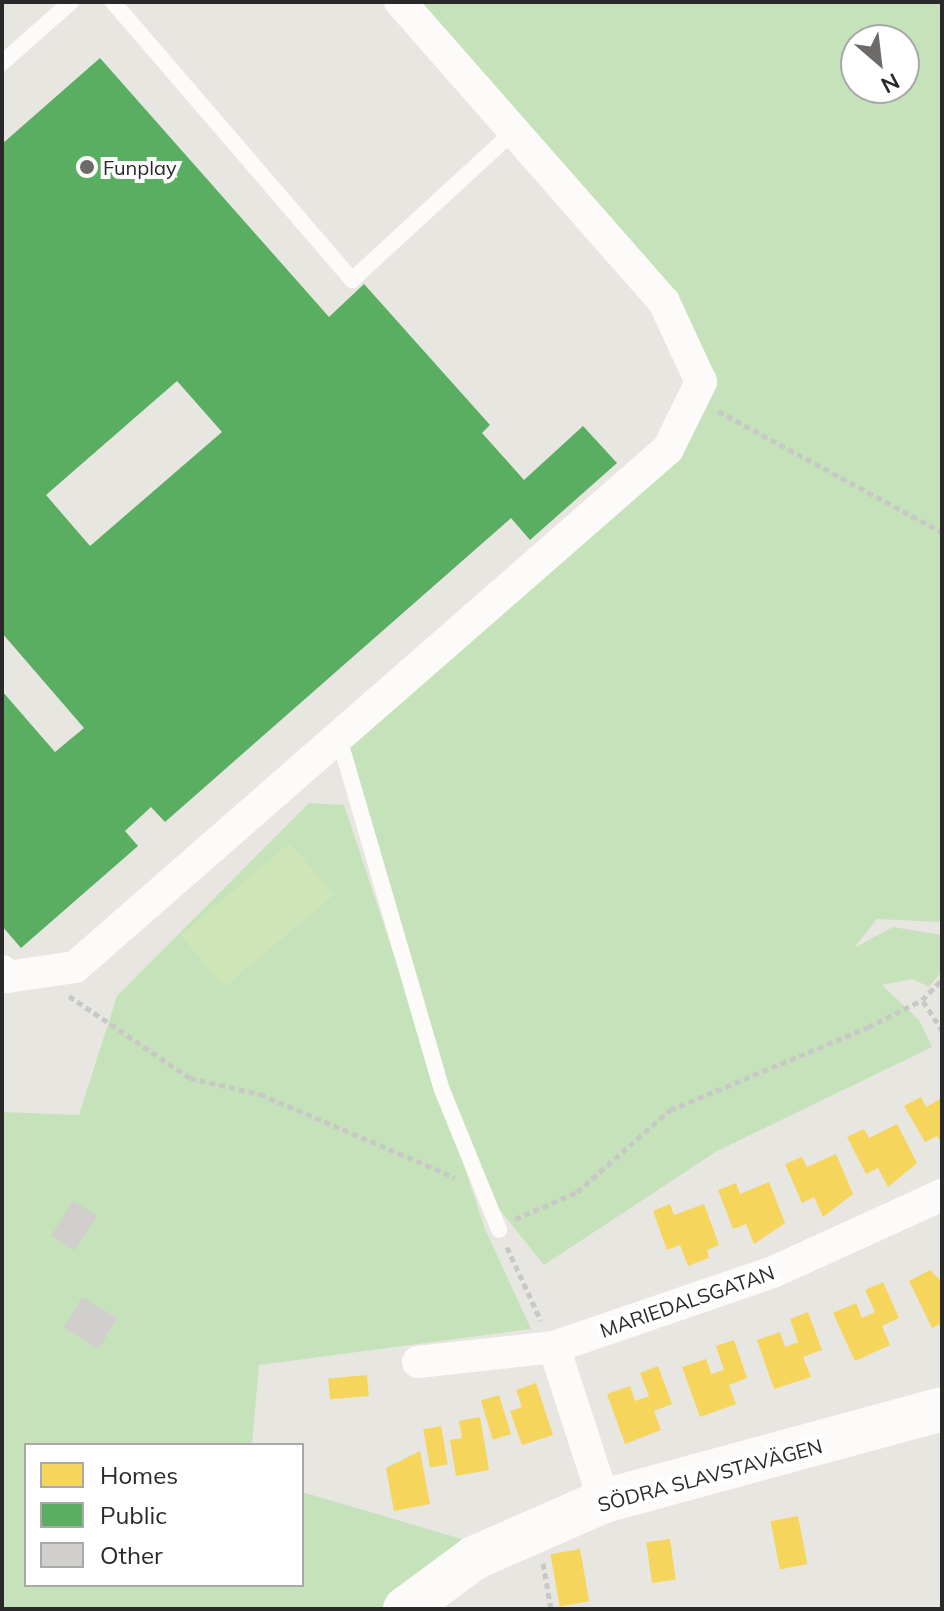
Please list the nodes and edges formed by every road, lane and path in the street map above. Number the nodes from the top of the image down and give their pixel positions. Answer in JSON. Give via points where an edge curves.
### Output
{"nodes":[{"id":1,"x":71,"y":2,"type":"edge"},
{"id":2,"x":113,"y":2,"type":"edge"},
{"id":3,"x":400,"y":2,"type":"edge"},
{"id":4,"x":2,"y":63,"type":"edge"},
{"id":5,"x":514,"y":131,"type":"junction"},
{"id":6,"x":693,"y":397,"type":"junction"},
{"id":7,"x":942,"y":532,"type":"edge"},
{"id":8,"x":339,"y":738,"type":"junction"},
{"id":9,"x":2,"y":971,"type":"edge"},
{"id":10,"x":36,"y":973,"type":"junction"},
{"id":11,"x":942,"y":979,"type":"edge"},
{"id":12,"x":922,"y":1000,"type":"junction"},
{"id":13,"x":942,"y":1030,"type":"edge"},
{"id":14,"x":483,"y":1189,"type":"junction"},
{"id":15,"x":942,"y":1195,"type":"edge"},
{"id":16,"x":499,"y":1230,"type":"junction"},
{"id":17,"x":554,"y":1347,"type":"junction"},
{"id":18,"x":418,"y":1362,"type":"dead end"},
{"id":19,"x":942,"y":1409,"type":"edge"},
{"id":20,"x":604,"y":1501,"type":"junction"},
{"id":21,"x":405,"y":1609,"type":"edge"}],
"edges":[{"from":1,"to":4,"type":"lane"},
{"from":2,"to":5,"type":"lane","via":[[352,280]]},
{"from":3,"to":5,"type":"street"},
{"from":5,"to":6,"type":"street","via":[[664,302],[701,382]]},
{"from":6,"to":7,"type":"path"},
{"from":6,"to":8,"type":"street","via":[[668,449]]},
{"from":8,"to":10,"type":"street","via":[[75,967]]},
{"from":8,"to":14,"type":"lane","via":[[442,1090]]},
{"from":9,"to":10,"type":"street","via":[[7,977]]},
{"from":10,"to":14,"type":"path","via":[[190,1078],[260,1094]]},
{"from":11,"to":12,"type":"path"},
{"from":12,"to":13,"type":"path"},
{"from":12,"to":16,"type":"path","via":[[670,1110],[577,1192]]},
{"from":14,"to":16,"type":"lane"},
{"from":15,"to":17,"type":"street","name":"MARIEDALSGATAN","via":[[773,1272]]},
{"from":16,"to":17,"type":"path"},
{"from":17,"to":18,"type":"street","name":"MARIEDALSGATAN"},
{"from":17,"to":20,"type":"street"},
{"from":19,"to":20,"type":"street","name":"SÖDRA SLAVSTAVÄGEN"},
{"from":20,"to":21,"type":"street","name":"SÖDRA SLAVSTAVÄGEN","via":[[474,1558]]}]}
